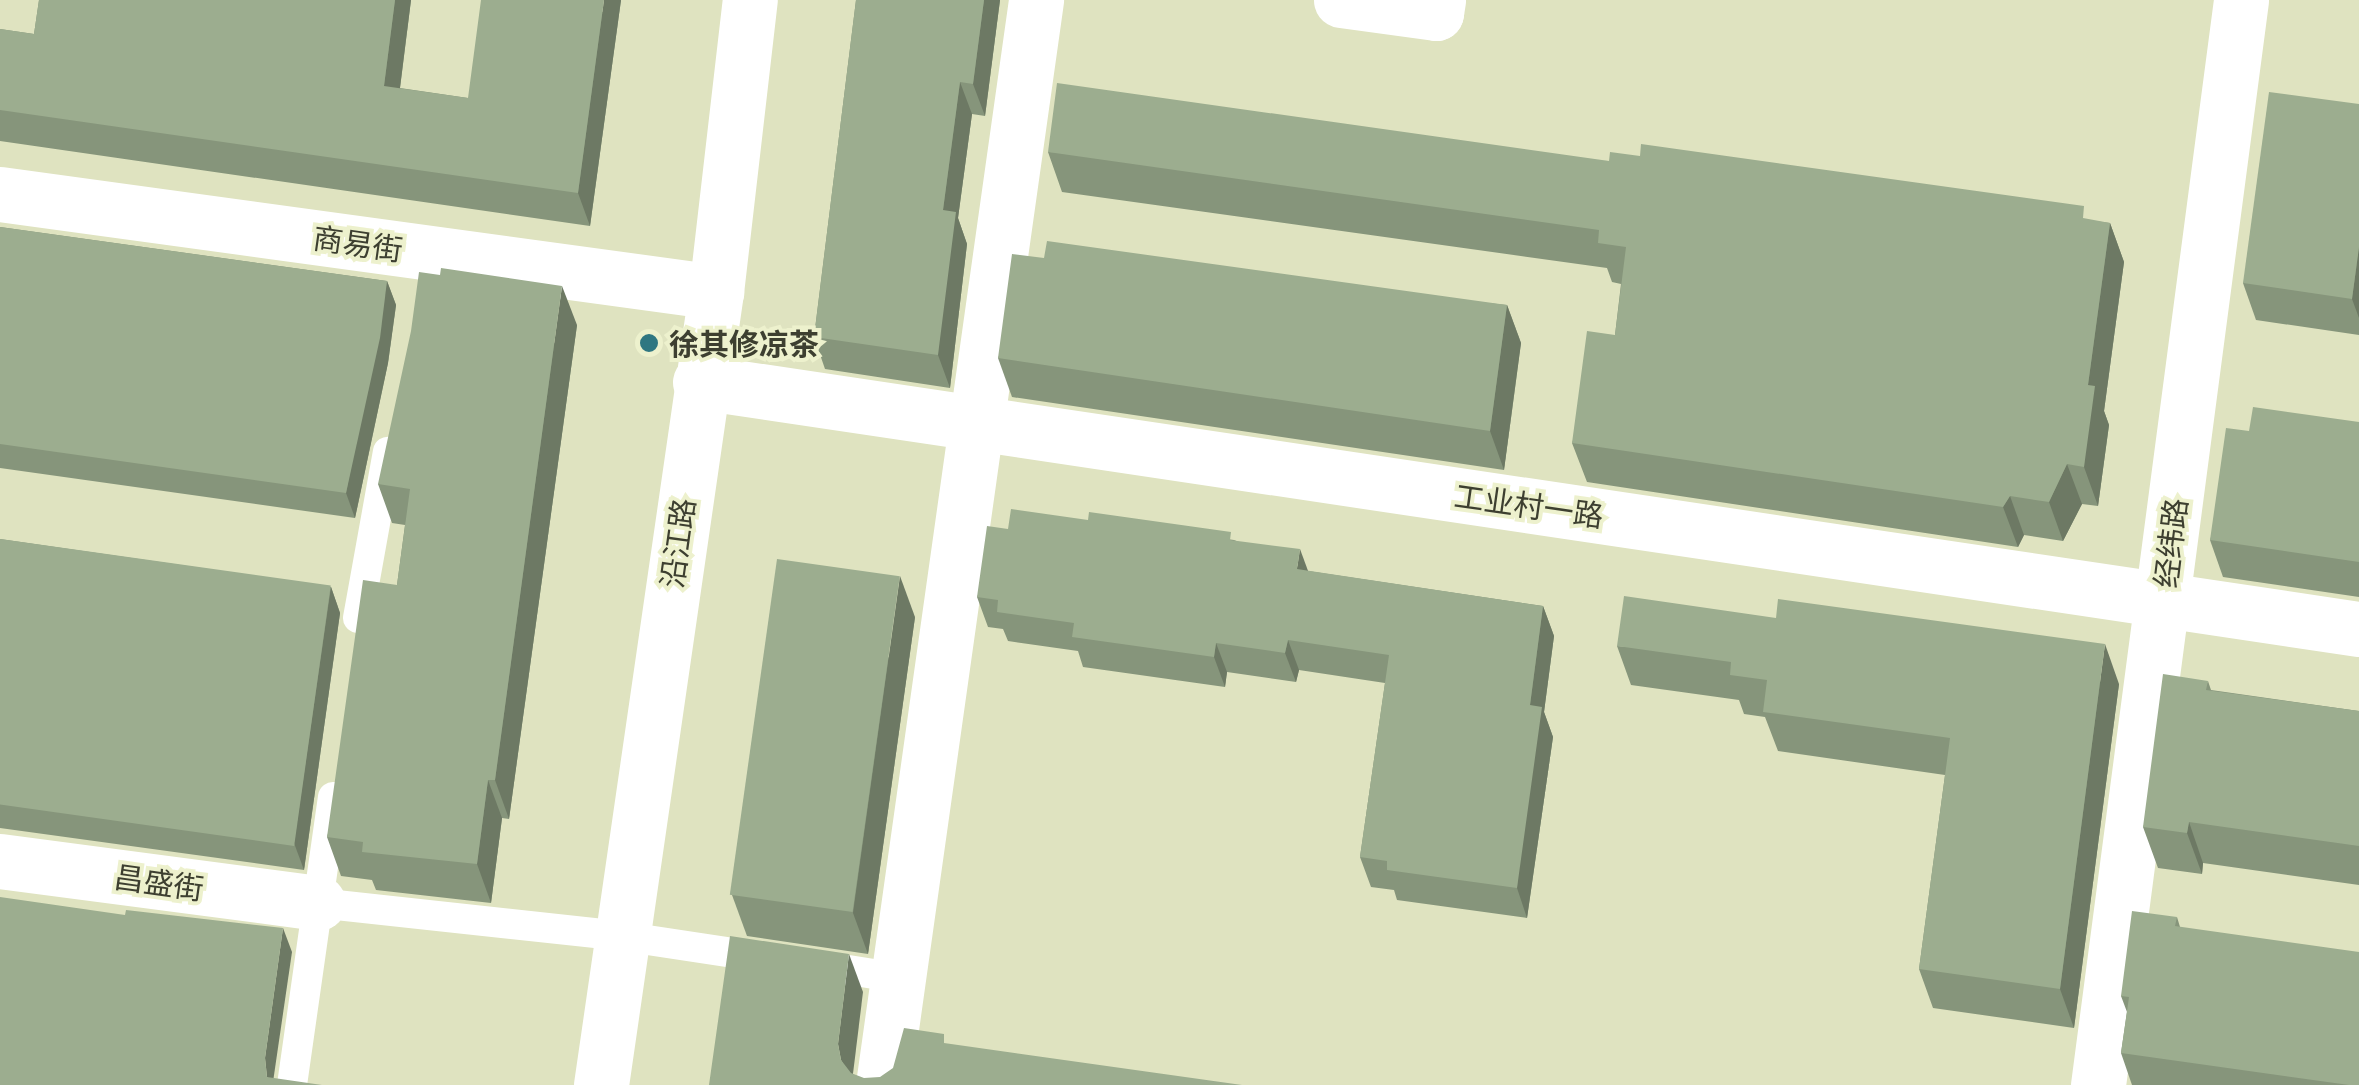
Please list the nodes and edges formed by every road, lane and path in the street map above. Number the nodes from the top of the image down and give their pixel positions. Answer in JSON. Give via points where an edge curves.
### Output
{"nodes":[{"id":1,"x":750,"y":0,"type":"edge"},
{"id":2,"x":1036,"y":0,"type":"edge"},
{"id":3,"x":1341,"y":0,"type":"edge"},
{"id":4,"x":1438,"y":0,"type":"edge"},
{"id":5,"x":2241,"y":0,"type":"edge"},
{"id":6,"x":0,"y":194,"type":"edge"},
{"id":7,"x":716,"y":292,"type":"junction"},
{"id":8,"x":700,"y":382,"type":"junction"},
{"id":9,"x":395,"y":421,"type":"edge"},
{"id":10,"x":976,"y":423,"type":"junction"},
{"id":11,"x":2163,"y":600,"type":"junction"},
{"id":12,"x":2359,"y":629,"type":"edge"},
{"id":13,"x":354,"y":649,"type":"edge"},
{"id":14,"x":338,"y":766,"type":"edge"},
{"id":15,"x":0,"y":860,"type":"edge"},
{"id":16,"x":318,"y":903,"type":"junction"},
{"id":17,"x":621,"y":936,"type":"junction"},
{"id":18,"x":898,"y":978,"type":"junction"},
{"id":19,"x":292,"y":1085,"type":"edge"},
{"id":20,"x":601,"y":1085,"type":"edge"},
{"id":21,"x":883,"y":1085,"type":"edge"},
{"id":22,"x":2098,"y":1085,"type":"edge"}],
"edges":[{"from":1,"to":7,"type":"street","name":"沿江路"},
{"from":2,"to":10,"type":"street"},
{"from":3,"to":4,"type":"street","via":[[1436,14]]},
{"from":5,"to":11,"type":"street","name":"经纬路"},
{"from":6,"to":7,"type":"street","name":"商易街","via":[[420,271]]},
{"from":7,"to":8,"type":"street","name":"沿江路"},
{"from":8,"to":10,"type":"street","name":"工业村一路"},
{"from":8,"to":17,"type":"street","name":"沿江路"},
{"from":9,"to":13,"type":"lane"},
{"from":10,"to":11,"type":"street","name":"工业村一路"},
{"from":10,"to":18,"type":"street"},
{"from":11,"to":12,"type":"street","name":"工业村一路"},
{"from":11,"to":22,"type":"street","name":"经纬路"},
{"from":14,"to":16,"type":"lane"},
{"from":15,"to":16,"type":"street","name":"昌盛街"},
{"from":16,"to":17,"type":"lane"},
{"from":16,"to":19,"type":"lane"},
{"from":17,"to":18,"type":"lane"},
{"from":17,"to":20,"type":"street","name":"沿江路"},
{"from":18,"to":21,"type":"street"}]}
